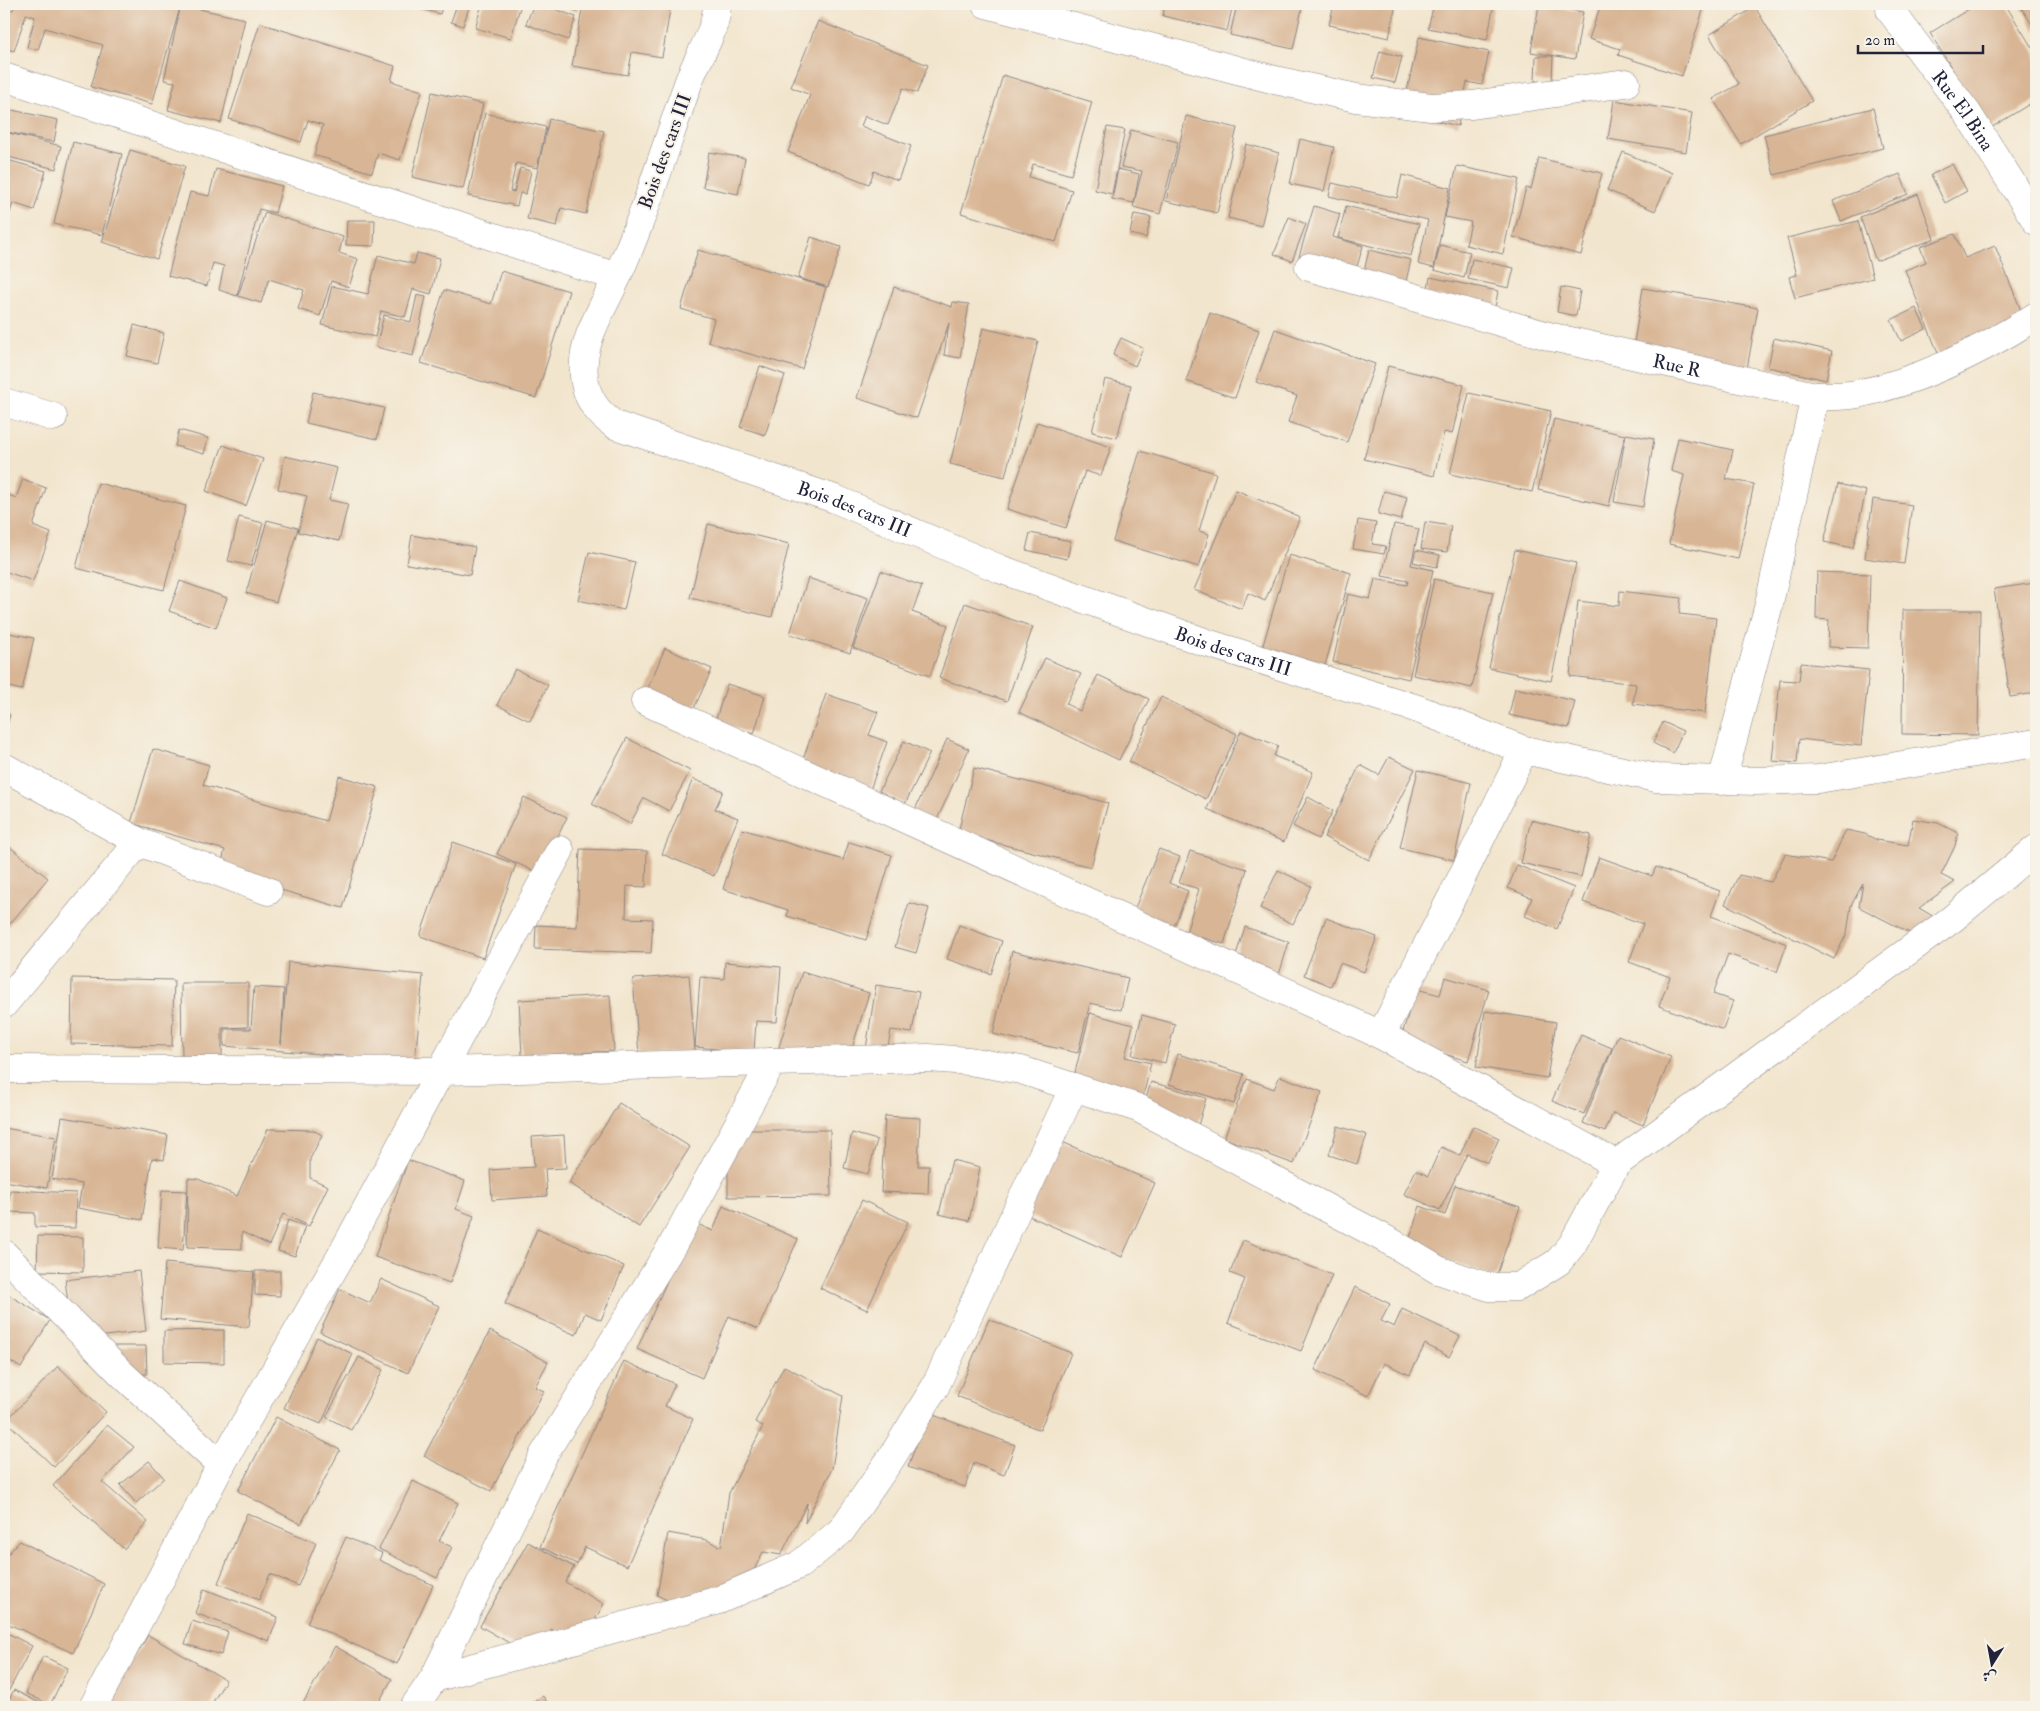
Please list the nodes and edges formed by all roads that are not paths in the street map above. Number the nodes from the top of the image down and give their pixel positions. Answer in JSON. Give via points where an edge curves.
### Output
{"nodes":[{"id":1,"x":717,"y":4,"type":"edge"},
{"id":2,"x":986,"y":4,"type":"edge"},
{"id":3,"x":1889,"y":6,"type":"edge"},
{"id":4,"x":4,"y":77,"type":"edge"},
{"id":5,"x":1626,"y":83,"type":"dead end"},
{"id":6,"x":2036,"y":221,"type":"edge"},
{"id":7,"x":1309,"y":266,"type":"dead end"},
{"id":8,"x":617,"y":277,"type":"junction"},
{"id":9,"x":2036,"y":316,"type":"edge"},
{"id":10,"x":1814,"y":396,"type":"junction"},
{"id":11,"x":4,"y":402,"type":"edge"},
{"id":12,"x":53,"y":417,"type":"dead end"},
{"id":13,"x":645,"y":701,"type":"dead end"},
{"id":14,"x":2036,"y":744,"type":"edge"},
{"id":15,"x":1524,"y":750,"type":"junction"},
{"id":16,"x":4,"y":767,"type":"edge"},
{"id":17,"x":1722,"y":781,"type":"junction"},
{"id":18,"x":139,"y":842,"type":"junction"},
{"id":19,"x":2036,"y":848,"type":"edge"},
{"id":20,"x":560,"y":850,"type":"dead end"},
{"id":21,"x":268,"y":891,"type":"dead end"},
{"id":22,"x":4,"y":1004,"type":"edge"},
{"id":23,"x":1381,"y":1036,"type":"junction"},
{"id":24,"x":772,"y":1062,"type":"junction"},
{"id":25,"x":4,"y":1069,"type":"edge"},
{"id":26,"x":442,"y":1071,"type":"junction"},
{"id":27,"x":1074,"y":1087,"type":"junction"},
{"id":28,"x":1616,"y":1164,"type":"junction"},
{"id":29,"x":4,"y":1254,"type":"edge"},
{"id":30,"x":221,"y":1465,"type":"junction"},
{"id":31,"x":434,"y":1678,"type":"junction"},
{"id":32,"x":93,"y":1707,"type":"edge"},
{"id":33,"x":414,"y":1707,"type":"edge"}],
"edges":[{"from":1,"to":8,"type":"street","name":"Bois des cars III","via":[[708,38]]},
{"from":2,"to":5,"type":"street","via":[[1356,98],[1431,107],[1472,105]]},
{"from":3,"to":6,"type":"street","name":"Rue El Bina","via":[[1968,114]]},
{"from":4,"to":8,"type":"street"},
{"from":7,"to":10,"type":"street","name":"Rue R","via":[[1552,337]]},
{"from":8,"to":15,"type":"street","name":"Bois des cars III","via":[[597,316],[584,359],[584,377],[597,411],[615,425],[835,499],[1018,576],[1207,643],[1415,708]]},
{"from":9,"to":10,"type":"street","name":"Rue R","via":[[1975,352],[1913,379],[1855,394]]},
{"from":10,"to":17,"type":"street","via":[[1768,608]]},
{"from":11,"to":12,"type":"street"},
{"from":13,"to":23,"type":"street"},
{"from":14,"to":17,"type":"street","name":"Bois des cars III","via":[[1818,779]]},
{"from":15,"to":17,"type":"street","name":"Bois des cars III","via":[[1656,778]]},
{"from":15,"to":23,"type":"street"},
{"from":16,"to":18,"type":"street"},
{"from":18,"to":21,"type":"street"},
{"from":18,"to":22,"type":"street"},
{"from":19,"to":28,"type":"street","via":[[1952,919]]},
{"from":20,"to":26,"type":"street"},
{"from":23,"to":28,"type":"street"},
{"from":24,"to":26,"type":"street"},
{"from":24,"to":27,"type":"street","via":[[928,1058],[969,1061],[1021,1070]]},
{"from":24,"to":31,"type":"street","via":[[673,1244],[544,1454]]},
{"from":25,"to":26,"type":"street"},
{"from":26,"to":30,"type":"street"},
{"from":27,"to":28,"type":"street","via":[[1138,1108],[1438,1270],[1489,1287],[1518,1287],[1558,1262],[1572,1245]]},
{"from":27,"to":31,"type":"street","via":[[935,1388],[841,1531],[799,1565],[719,1600]]},
{"from":29,"to":30,"type":"street","via":[[122,1374]]},
{"from":30,"to":32,"type":"street"},
{"from":31,"to":33,"type":"street"}]}
